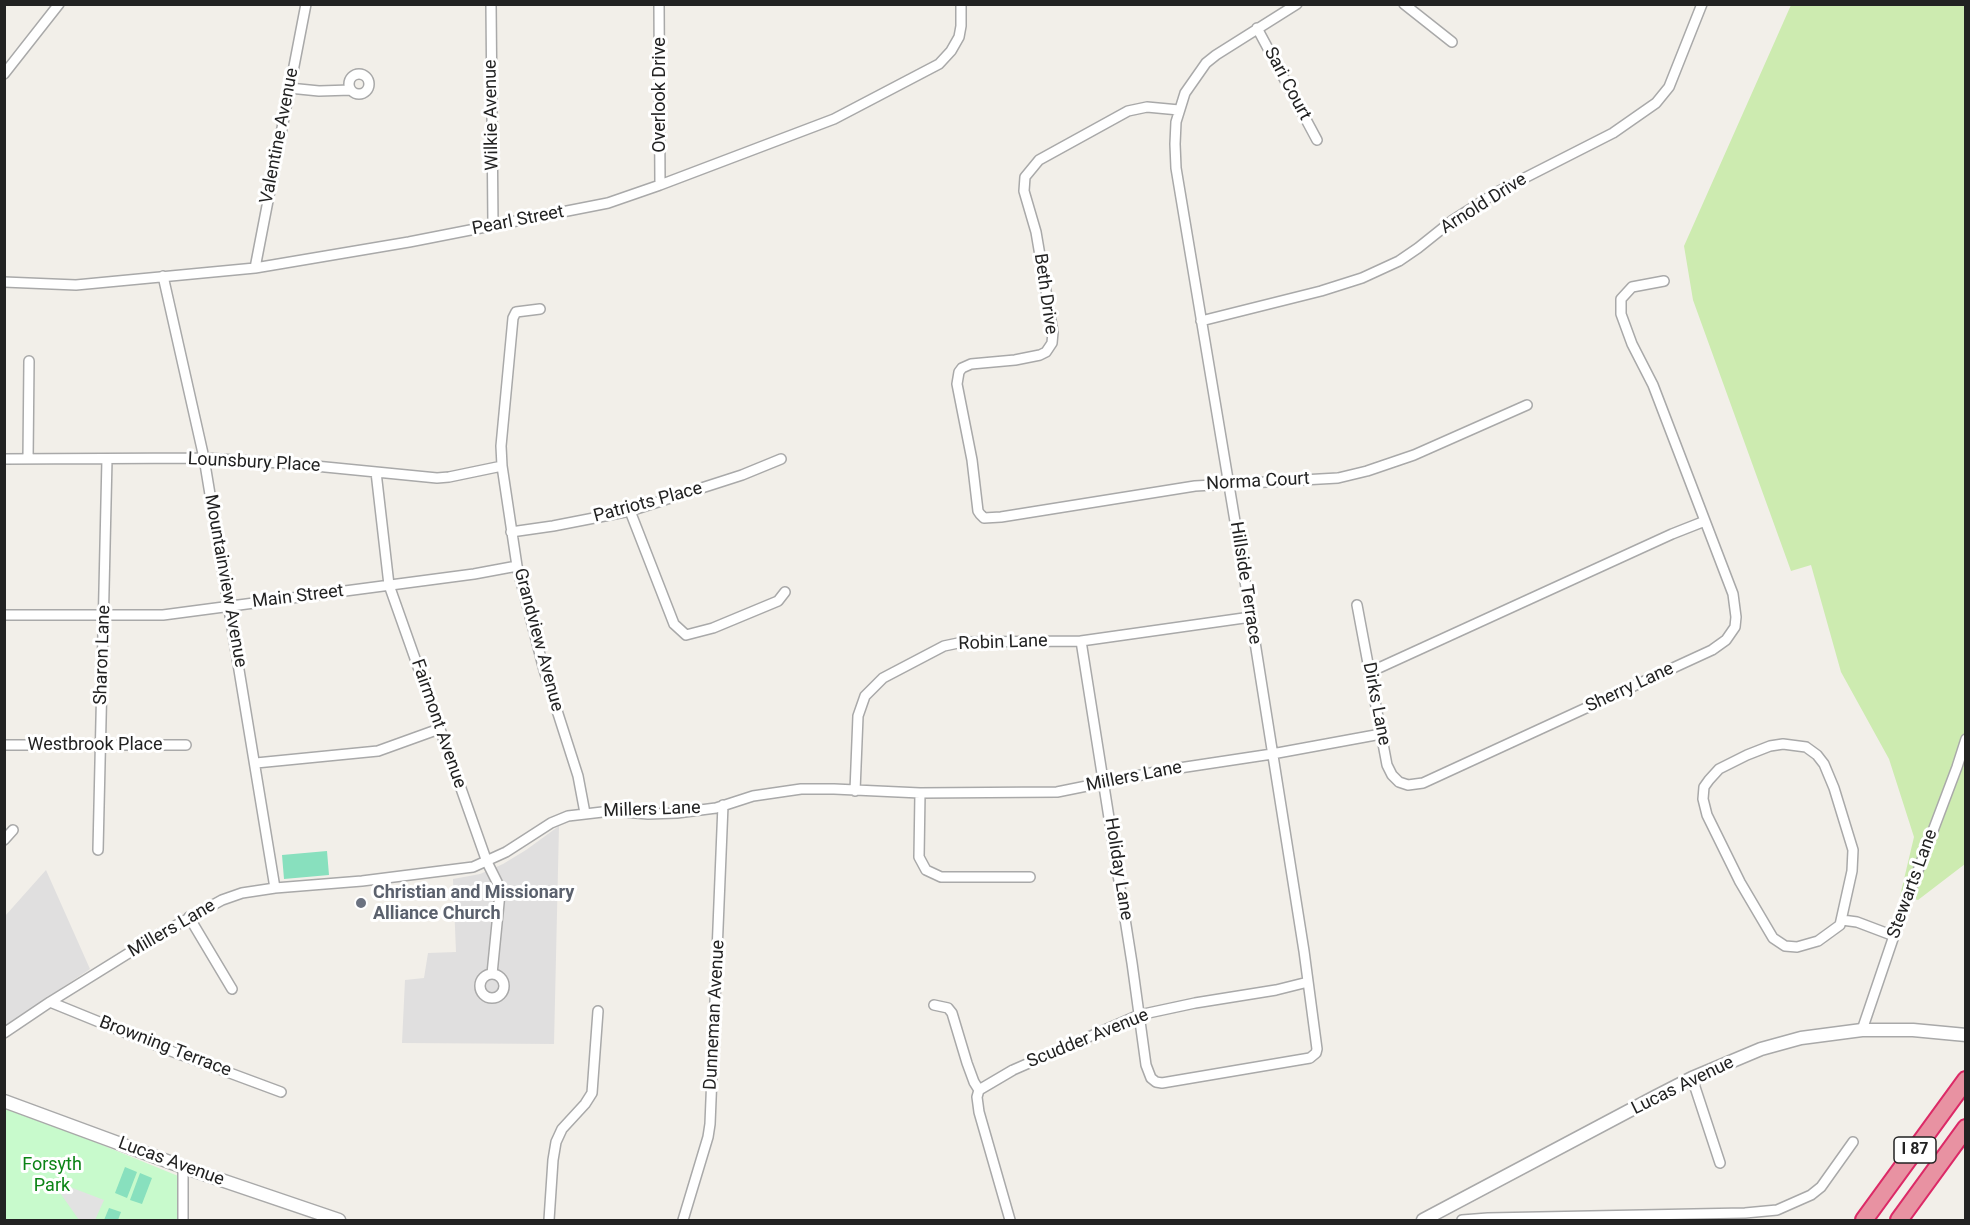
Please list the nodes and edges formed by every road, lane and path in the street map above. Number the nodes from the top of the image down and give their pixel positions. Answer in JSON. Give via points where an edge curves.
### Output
{"nodes":[{"id":1,"x":59,"y":4,"type":"edge"},
{"id":2,"x":306,"y":4,"type":"edge"},
{"id":3,"x":490,"y":4,"type":"edge"},
{"id":4,"x":659,"y":4,"type":"edge"},
{"id":5,"x":961,"y":4,"type":"edge"},
{"id":6,"x":1297,"y":4,"type":"edge"},
{"id":7,"x":1404,"y":4,"type":"edge"},
{"id":8,"x":1702,"y":4,"type":"edge"},
{"id":9,"x":1257,"y":28,"type":"junction"},
{"id":10,"x":1452,"y":42,"type":"dead end"},
{"id":11,"x":4,"y":74,"type":"edge"},
{"id":12,"x":289,"y":88,"type":"junction"},
{"id":13,"x":351,"y":90,"type":"dead end"},
{"id":14,"x":1179,"y":110,"type":"junction"},
{"id":15,"x":1317,"y":140,"type":"dead end"},
{"id":16,"x":660,"y":185,"type":"junction"},
{"id":17,"x":493,"y":225,"type":"junction"},
{"id":18,"x":255,"y":268,"type":"junction"},
{"id":19,"x":163,"y":276,"type":"junction"},
{"id":20,"x":1664,"y":281,"type":"dead end"},
{"id":21,"x":4,"y":282,"type":"edge"},
{"id":22,"x":540,"y":309,"type":"dead end"},
{"id":23,"x":1201,"y":321,"type":"junction"},
{"id":24,"x":28,"y":361,"type":"dead end"},
{"id":25,"x":1527,"y":405,"type":"dead end"},
{"id":26,"x":204,"y":458,"type":"junction"},
{"id":27,"x":4,"y":459,"type":"edge"},
{"id":28,"x":28,"y":459,"type":"junction"},
{"id":29,"x":107,"y":459,"type":"junction"},
{"id":30,"x":781,"y":459,"type":"dead end"},
{"id":31,"x":502,"y":466,"type":"junction"},
{"id":32,"x":376,"y":472,"type":"junction"},
{"id":33,"x":1229,"y":483,"type":"junction"},
{"id":34,"x":630,"y":511,"type":"junction"},
{"id":35,"x":980,"y":514,"type":"joint"},
{"id":36,"x":1705,"y":522,"type":"junction"},
{"id":37,"x":511,"y":532,"type":"junction"},
{"id":38,"x":518,"y":566,"type":"junction"},
{"id":39,"x":389,"y":585,"type":"junction"},
{"id":40,"x":785,"y":592,"type":"dead end"},
{"id":41,"x":1357,"y":605,"type":"dead end"},
{"id":42,"x":230,"y":606,"type":"junction"},
{"id":43,"x":4,"y":615,"type":"edge"},
{"id":44,"x":104,"y":616,"type":"junction"},
{"id":45,"x":1251,"y":616,"type":"junction"},
{"id":46,"x":1081,"y":640,"type":"junction"},
{"id":47,"x":1370,"y":672,"type":"junction"},
{"id":48,"x":440,"y":729,"type":"junction"},
{"id":49,"x":1381,"y":735,"type":"junction"},
{"id":50,"x":1965,"y":739,"type":"edge"},
{"id":51,"x":4,"y":745,"type":"edge"},
{"id":52,"x":186,"y":745,"type":"dead end"},
{"id":53,"x":100,"y":746,"type":"junction"},
{"id":54,"x":1272,"y":754,"type":"junction"},
{"id":55,"x":256,"y":763,"type":"junction"},
{"id":56,"x":1105,"y":781,"type":"junction"},
{"id":57,"x":1416,"y":785,"type":"joint"},
{"id":58,"x":855,"y":790,"type":"junction"},
{"id":59,"x":920,"y":793,"type":"junction"},
{"id":60,"x":723,"y":805,"type":"junction"},
{"id":61,"x":585,"y":813,"type":"junction"},
{"id":62,"x":13,"y":830,"type":"dead end"},
{"id":63,"x":4,"y":840,"type":"edge"},
{"id":64,"x":98,"y":850,"type":"dead end"},
{"id":65,"x":487,"y":862,"type":"junction"},
{"id":66,"x":1030,"y":878,"type":"dead end"},
{"id":67,"x":275,"y":888,"type":"junction"},
{"id":68,"x":189,"y":917,"type":"junction"},
{"id":69,"x":1842,"y":920,"type":"junction"},
{"id":70,"x":1894,"y":936,"type":"junction"},
{"id":71,"x":492,"y":974,"type":"dead end"},
{"id":72,"x":1308,"y":982,"type":"junction"},
{"id":73,"x":232,"y":989,"type":"dead end"},
{"id":74,"x":50,"y":1002,"type":"junction"},
{"id":75,"x":934,"y":1005,"type":"dead end"},
{"id":76,"x":598,"y":1011,"type":"dead end"},
{"id":77,"x":1139,"y":1015,"type":"junction"},
{"id":78,"x":1862,"y":1030,"type":"junction"},
{"id":79,"x":4,"y":1033,"type":"edge"},
{"id":80,"x":1965,"y":1035,"type":"edge"},
{"id":81,"x":1146,"y":1064,"type":"joint"},
{"id":82,"x":1692,"y":1078,"type":"junction"},
{"id":83,"x":1965,"y":1080,"type":"edge"},
{"id":84,"x":979,"y":1090,"type":"junction"},
{"id":85,"x":281,"y":1092,"type":"dead end"},
{"id":86,"x":4,"y":1101,"type":"edge"},
{"id":87,"x":1965,"y":1128,"type":"edge"},
{"id":88,"x":1853,"y":1142,"type":"dead end"},
{"id":89,"x":1719,"y":1163,"type":"dead end"},
{"id":90,"x":183,"y":1167,"type":"junction"},
{"id":91,"x":1579,"y":1218,"type":"edge"},
{"id":92,"x":1563,"y":1219,"type":"edge"},
{"id":93,"x":183,"y":1221,"type":"edge"},
{"id":94,"x":339,"y":1221,"type":"edge"},
{"id":95,"x":549,"y":1221,"type":"edge"},
{"id":96,"x":683,"y":1221,"type":"edge"},
{"id":97,"x":1010,"y":1221,"type":"edge"},
{"id":98,"x":1423,"y":1221,"type":"edge"},
{"id":99,"x":1462,"y":1221,"type":"edge"},
{"id":100,"x":1864,"y":1221,"type":"edge"},
{"id":101,"x":1899,"y":1221,"type":"edge"}],
"edges":[{"from":1,"to":11,"type":"street"},
{"from":2,"to":12,"type":"street","name":"Valentine Avenue"},
{"from":3,"to":17,"type":"street","name":"Wilkie Avenue"},
{"from":4,"to":16,"type":"street","name":"Overlook Drive"},
{"from":5,"to":16,"type":"street","name":"Pearl Street","via":[[959,37],[939,64],[834,119]]},
{"from":6,"to":9,"type":"street","name":"Hillside Terrace"},
{"from":7,"to":10,"type":"street"},
{"from":8,"to":23,"type":"street","name":"Arnold Drive","via":[[1669,87],[1656,103],[1613,133],[1497,192],[1399,261],[1362,278]]},
{"from":9,"to":14,"type":"street","name":"Hillside Terrace","via":[[1206,63],[1185,93]]},
{"from":9,"to":15,"type":"street","name":"Sari Court"},
{"from":12,"to":13,"type":"street"},
{"from":12,"to":18,"type":"street","name":"Valentine Avenue"},
{"from":14,"to":23,"type":"street","name":"Hillside Terrace","via":[[1174,144],[1176,168]]},
{"from":14,"to":35,"type":"street","name":"Beth Drive","via":[[1147,107],[1128,111],[1039,160],[1025,177],[1024,191],[1036,232],[1052,343],[1040,355],[971,364],[959,372],[957,384]]},
{"from":16,"to":17,"type":"street","name":"Pearl Street","via":[[608,203]]},
{"from":17,"to":18,"type":"street","name":"Pearl Street"},
{"from":18,"to":19,"type":"street","name":"Pearl Street"},
{"from":19,"to":21,"type":"street","name":"Pearl Street","via":[[75,285]]},
{"from":19,"to":26,"type":"street","name":"Mountainview Avenue"},
{"from":20,"to":36,"type":"street","name":"Sherry Lane","via":[[1632,287],[1621,298],[1621,314],[1653,385]]},
{"from":22,"to":31,"type":"street","name":"Grandview Avenue","via":[[516,312],[513,318]]},
{"from":23,"to":33,"type":"street","name":"Hillside Terrace"},
{"from":24,"to":28,"type":"street"},
{"from":25,"to":33,"type":"street","name":"Norma Court","via":[[1367,471],[1338,477]]},
{"from":26,"to":29,"type":"street","name":"Lounsbury Place"},
{"from":26,"to":32,"type":"street","name":"Lounsbury Place"},
{"from":26,"to":42,"type":"street","name":"Mountainview Avenue"},
{"from":27,"to":28,"type":"street","name":"Lounsbury Place"},
{"from":28,"to":29,"type":"street","name":"Lounsbury Place"},
{"from":29,"to":44,"type":"street","name":"Sharon Lane"},
{"from":30,"to":34,"type":"street","name":"Patriots Place"},
{"from":31,"to":32,"type":"street","name":"Lounsbury Place","via":[[436,478]]},
{"from":31,"to":37,"type":"street","name":"Grandview Avenue"},
{"from":32,"to":39,"type":"street","name":"Fairmont Avenue"},
{"from":33,"to":35,"type":"street","name":"Norma Court","via":[[1001,517],[984,518]]},
{"from":33,"to":45,"type":"street","name":"Hillside Terrace"},
{"from":34,"to":37,"type":"street","name":"Patriots Place"},
{"from":34,"to":40,"type":"street","via":[[674,624],[686,634],[713,628],[767,606]]},
{"from":36,"to":47,"type":"street"},
{"from":36,"to":57,"type":"street","name":"Sherry Lane","via":[[1733,594],[1735,627],[1726,640],[1712,650]]},
{"from":37,"to":38,"type":"street","name":"Grandview Avenue"},
{"from":38,"to":39,"type":"street","name":"Main Street"},
{"from":38,"to":61,"type":"street","name":"Grandview Avenue"},
{"from":39,"to":42,"type":"street","name":"Main Street"},
{"from":39,"to":48,"type":"street","name":"Fairmont Avenue"},
{"from":41,"to":47,"type":"street","name":"Dirks Lane"},
{"from":42,"to":44,"type":"street","name":"Main Street","via":[[163,615]]},
{"from":42,"to":55,"type":"street","name":"Mountainview Avenue"},
{"from":43,"to":44,"type":"street","name":"Main Street"},
{"from":44,"to":53,"type":"street","name":"Sharon Lane"},
{"from":45,"to":46,"type":"street","name":"Robin Lane"},
{"from":45,"to":54,"type":"street","name":"Hillside Terrace"},
{"from":46,"to":56,"type":"street","name":"Holiday Lane"},
{"from":46,"to":58,"type":"street","name":"Robin Lane","via":[[963,642],[944,646],[883,678],[865,696],[858,716]]},
{"from":47,"to":49,"type":"street","name":"Dirks Lane"},
{"from":48,"to":55,"type":"street","via":[[378,751]]},
{"from":48,"to":65,"type":"street","name":"Fairmont Avenue"},
{"from":49,"to":54,"type":"street","name":"Millers Lane"},
{"from":49,"to":57,"type":"street","name":"Dirks Lane","via":[[1392,775],[1399,782]]},
{"from":50,"to":70,"type":"street","name":"Stewarts Lane"},
{"from":51,"to":53,"type":"street","name":"Westbrook Place"},
{"from":52,"to":53,"type":"street","name":"Westbrook Place"},
{"from":53,"to":64,"type":"street","name":"Sharon Lane"},
{"from":54,"to":56,"type":"street","name":"Millers Lane"},
{"from":54,"to":72,"type":"street","name":"Hillside Terrace"},
{"from":55,"to":67,"type":"street","name":"Mountainview Avenue"},
{"from":56,"to":59,"type":"street","name":"Millers Lane","via":[[1057,792]]},
{"from":56,"to":77,"type":"street","name":"Holiday Lane"},
{"from":58,"to":59,"type":"street","name":"Millers Lane"},
{"from":58,"to":60,"type":"street","name":"Millers Lane","via":[[801,789]]},
{"from":59,"to":66,"type":"street","via":[[919,857],[926,870],[941,877]]},
{"from":60,"to":61,"type":"street","name":"Millers Lane","via":[[677,813]]},
{"from":60,"to":96,"type":"street","name":"Dunneman Avenue","via":[[710,1124]]},
{"from":61,"to":65,"type":"street","name":"Millers Lane","via":[[551,823]]},
{"from":62,"to":63,"type":"street"},
{"from":65,"to":67,"type":"street","name":"Millers Lane","via":[[446,872]]},
{"from":65,"to":71,"type":"street","name":"Fairmont Avenue","via":[[500,893]]},
{"from":67,"to":68,"type":"street","name":"Millers Lane","via":[[242,893]]},
{"from":68,"to":73,"type":"street"},
{"from":68,"to":74,"type":"street","name":"Millers Lane"},
{"from":69,"to":69,"type":"street","via":[[1853,850],[1834,788],[1817,755],[1806,747],[1783,744],[1735,760],[1719,770],[1703,793],[1707,815],[1773,938],[1785,946],[1797,947],[1818,941],[1833,932]]},
{"from":69,"to":70,"type":"street"},
{"from":70,"to":78,"type":"street","name":"Stewarts Lane"},
{"from":72,"to":77,"type":"street","name":"Scudder Avenue"},
{"from":72,"to":81,"type":"street","name":"Hillside Terrace","via":[[1317,1049],[1314,1056],[1162,1083],[1151,1078]]},
{"from":74,"to":79,"type":"street","name":"Millers Lane"},
{"from":74,"to":85,"type":"street","name":"Browning Terrace"},
{"from":75,"to":84,"type":"street","via":[[952,1013]]},
{"from":76,"to":95,"type":"street","via":[[592,1093],[556,1142]]},
{"from":77,"to":81,"type":"street","name":"Holiday Lane"},
{"from":77,"to":84,"type":"street","name":"Scudder Avenue","via":[[1013,1070]]},
{"from":78,"to":80,"type":"street","name":"Lucas Avenue"},
{"from":78,"to":82,"type":"street","name":"Lucas Avenue","via":[[1761,1049]]},
{"from":82,"to":89,"type":"street"},
{"from":82,"to":98,"type":"street","name":"Lucas Avenue"},
{"from":83,"to":100,"type":"highway","number":"I 87"},
{"from":84,"to":97,"type":"street","via":[[979,1112]]},
{"from":86,"to":90,"type":"street","name":"Lucas Avenue"},
{"from":87,"to":101,"type":"highway","number":"I 87"},
{"from":88,"to":91,"type":"street","via":[[1821,1187],[1777,1210]]},
{"from":90,"to":93,"type":"street"},
{"from":90,"to":94,"type":"street","name":"Lucas Avenue"},
{"from":91,"to":92,"type":"street"},
{"from":92,"to":99,"type":"street"}]}
